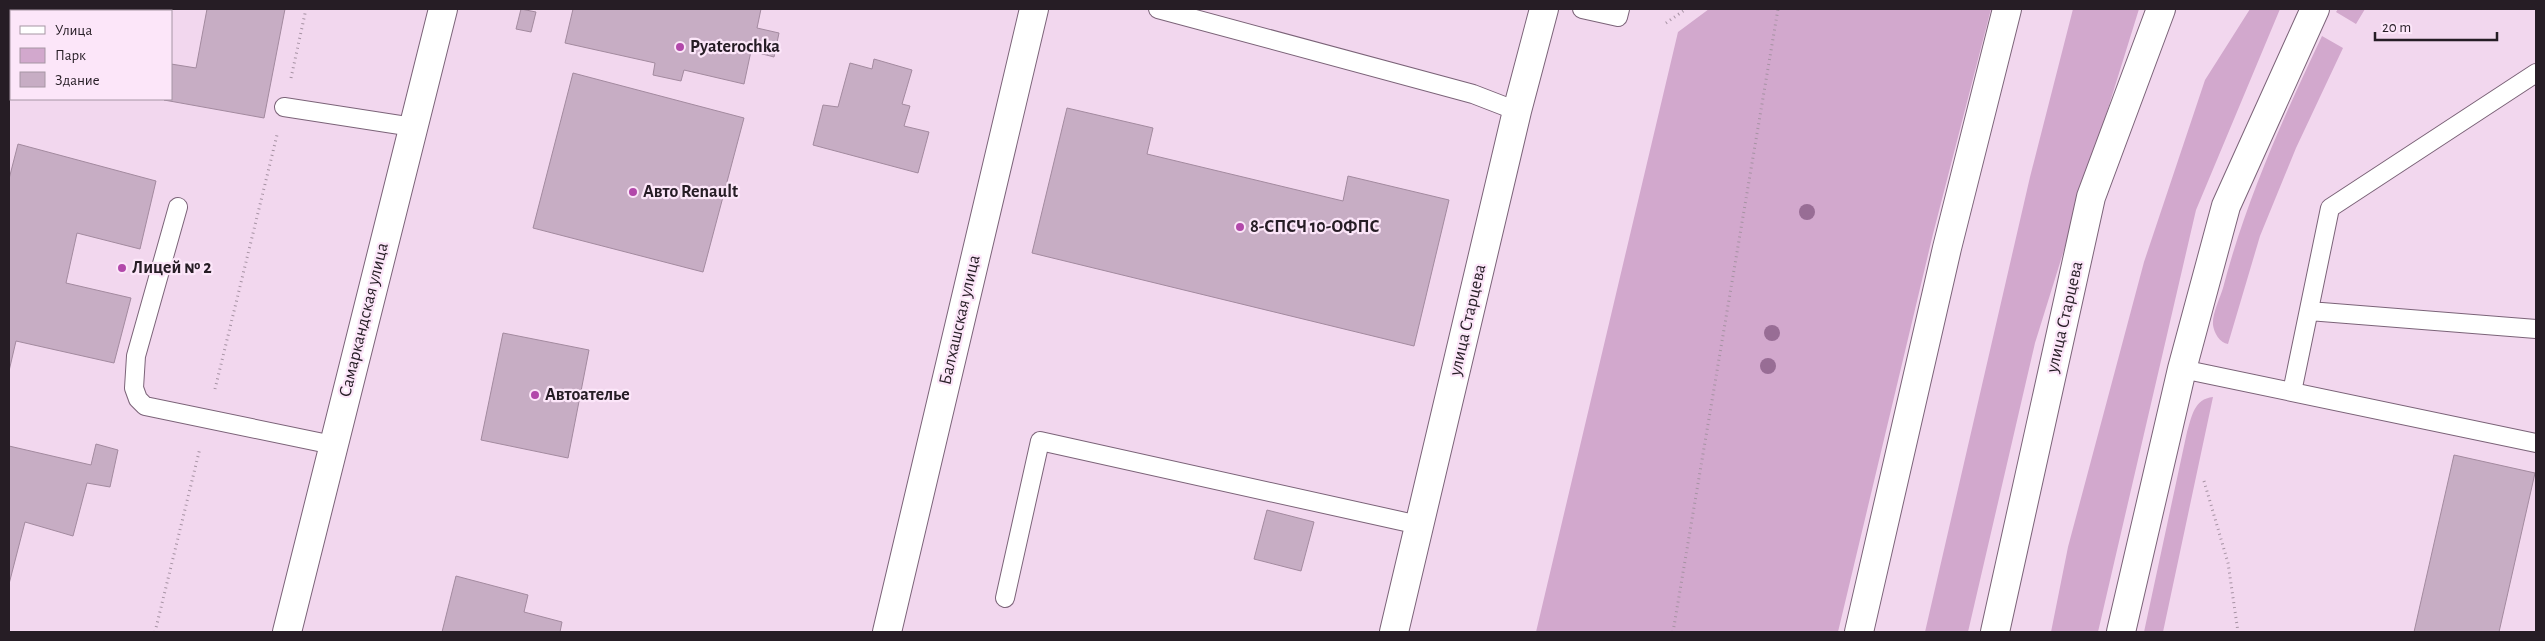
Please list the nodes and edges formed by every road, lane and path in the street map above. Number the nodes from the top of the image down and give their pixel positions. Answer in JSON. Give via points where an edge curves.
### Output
{"nodes":[{"id":1,"x":306,"y":9,"type":"edge"},
{"id":2,"x":443,"y":9,"type":"edge"},
{"id":3,"x":1034,"y":9,"type":"edge"},
{"id":4,"x":1158,"y":9,"type":"edge"},
{"id":5,"x":1544,"y":9,"type":"edge"},
{"id":6,"x":1582,"y":9,"type":"edge"},
{"id":7,"x":1620,"y":9,"type":"edge"},
{"id":8,"x":1686,"y":9,"type":"edge"},
{"id":9,"x":1778,"y":9,"type":"edge"},
{"id":10,"x":2007,"y":9,"type":"edge"},
{"id":11,"x":2161,"y":9,"type":"edge"},
{"id":12,"x":2315,"y":9,"type":"edge"},
{"id":13,"x":1666,"y":23,"type":"dead end"},
{"id":14,"x":2536,"y":73,"type":"edge"},
{"id":15,"x":284,"y":107,"type":"junction"},
{"id":16,"x":1517,"y":111,"type":"junction"},
{"id":17,"x":413,"y":127,"type":"junction"},
{"id":18,"x":178,"y":207,"type":"dead end"},
{"id":19,"x":2309,"y":310,"type":"junction"},
{"id":20,"x":2536,"y":329,"type":"edge"},
{"id":21,"x":2182,"y":369,"type":"junction"},
{"id":22,"x":2292,"y":392,"type":"junction"},
{"id":23,"x":207,"y":418,"type":"junction"},
{"id":24,"x":2536,"y":443,"type":"edge"},
{"id":25,"x":333,"y":446,"type":"junction"},
{"id":26,"x":2204,"y":481,"type":"dead end"},
{"id":27,"x":1419,"y":525,"type":"junction"},
{"id":28,"x":1006,"y":598,"type":"dead end"},
{"id":29,"x":155,"y":632,"type":"edge"},
{"id":30,"x":288,"y":632,"type":"edge"},
{"id":31,"x":887,"y":632,"type":"edge"},
{"id":32,"x":1394,"y":632,"type":"edge"},
{"id":33,"x":1673,"y":632,"type":"edge"},
{"id":34,"x":1860,"y":632,"type":"edge"},
{"id":35,"x":1995,"y":632,"type":"edge"},
{"id":36,"x":2122,"y":632,"type":"edge"},
{"id":37,"x":2238,"y":632,"type":"edge"}],
"edges":[{"from":1,"to":15,"type":"path"},
{"from":2,"to":17,"type":"street","name":"Самаркандская улица"},
{"from":3,"to":31,"type":"street","name":"Балхашская улица"},
{"from":4,"to":16,"type":"lane","via":[[1473,94]]},
{"from":5,"to":16,"type":"street","name":"улица Старцева"},
{"from":6,"to":7,"type":"lane","via":[[1618,17]]},
{"from":8,"to":13,"type":"path"},
{"from":9,"to":33,"type":"path"},
{"from":10,"to":34,"type":"street","via":[[1947,248]]},
{"from":11,"to":35,"type":"street","name":"улица Старцева","via":[[2091,197]]},
{"from":12,"to":21,"type":"street","via":[[2226,206]]},
{"from":14,"to":19,"type":"lane","via":[[2330,208]]},
{"from":15,"to":17,"type":"lane"},
{"from":15,"to":23,"type":"path"},
{"from":16,"to":27,"type":"street","name":"улица Старцева"},
{"from":17,"to":25,"type":"street","name":"Самаркандская улица"},
{"from":18,"to":23,"type":"lane","via":[[136,356],[134,388],[145,406]]},
{"from":19,"to":20,"type":"lane"},
{"from":19,"to":22,"type":"lane"},
{"from":21,"to":22,"type":"lane"},
{"from":21,"to":36,"type":"street"},
{"from":22,"to":24,"type":"lane"},
{"from":23,"to":25,"type":"lane"},
{"from":23,"to":29,"type":"path"},
{"from":25,"to":30,"type":"street","name":"Самаркандская улица"},
{"from":26,"to":37,"type":"path","via":[[2228,563]]},
{"from":27,"to":28,"type":"lane","via":[[1040,441]]},
{"from":27,"to":32,"type":"street","name":"улица Старцева"}]}
